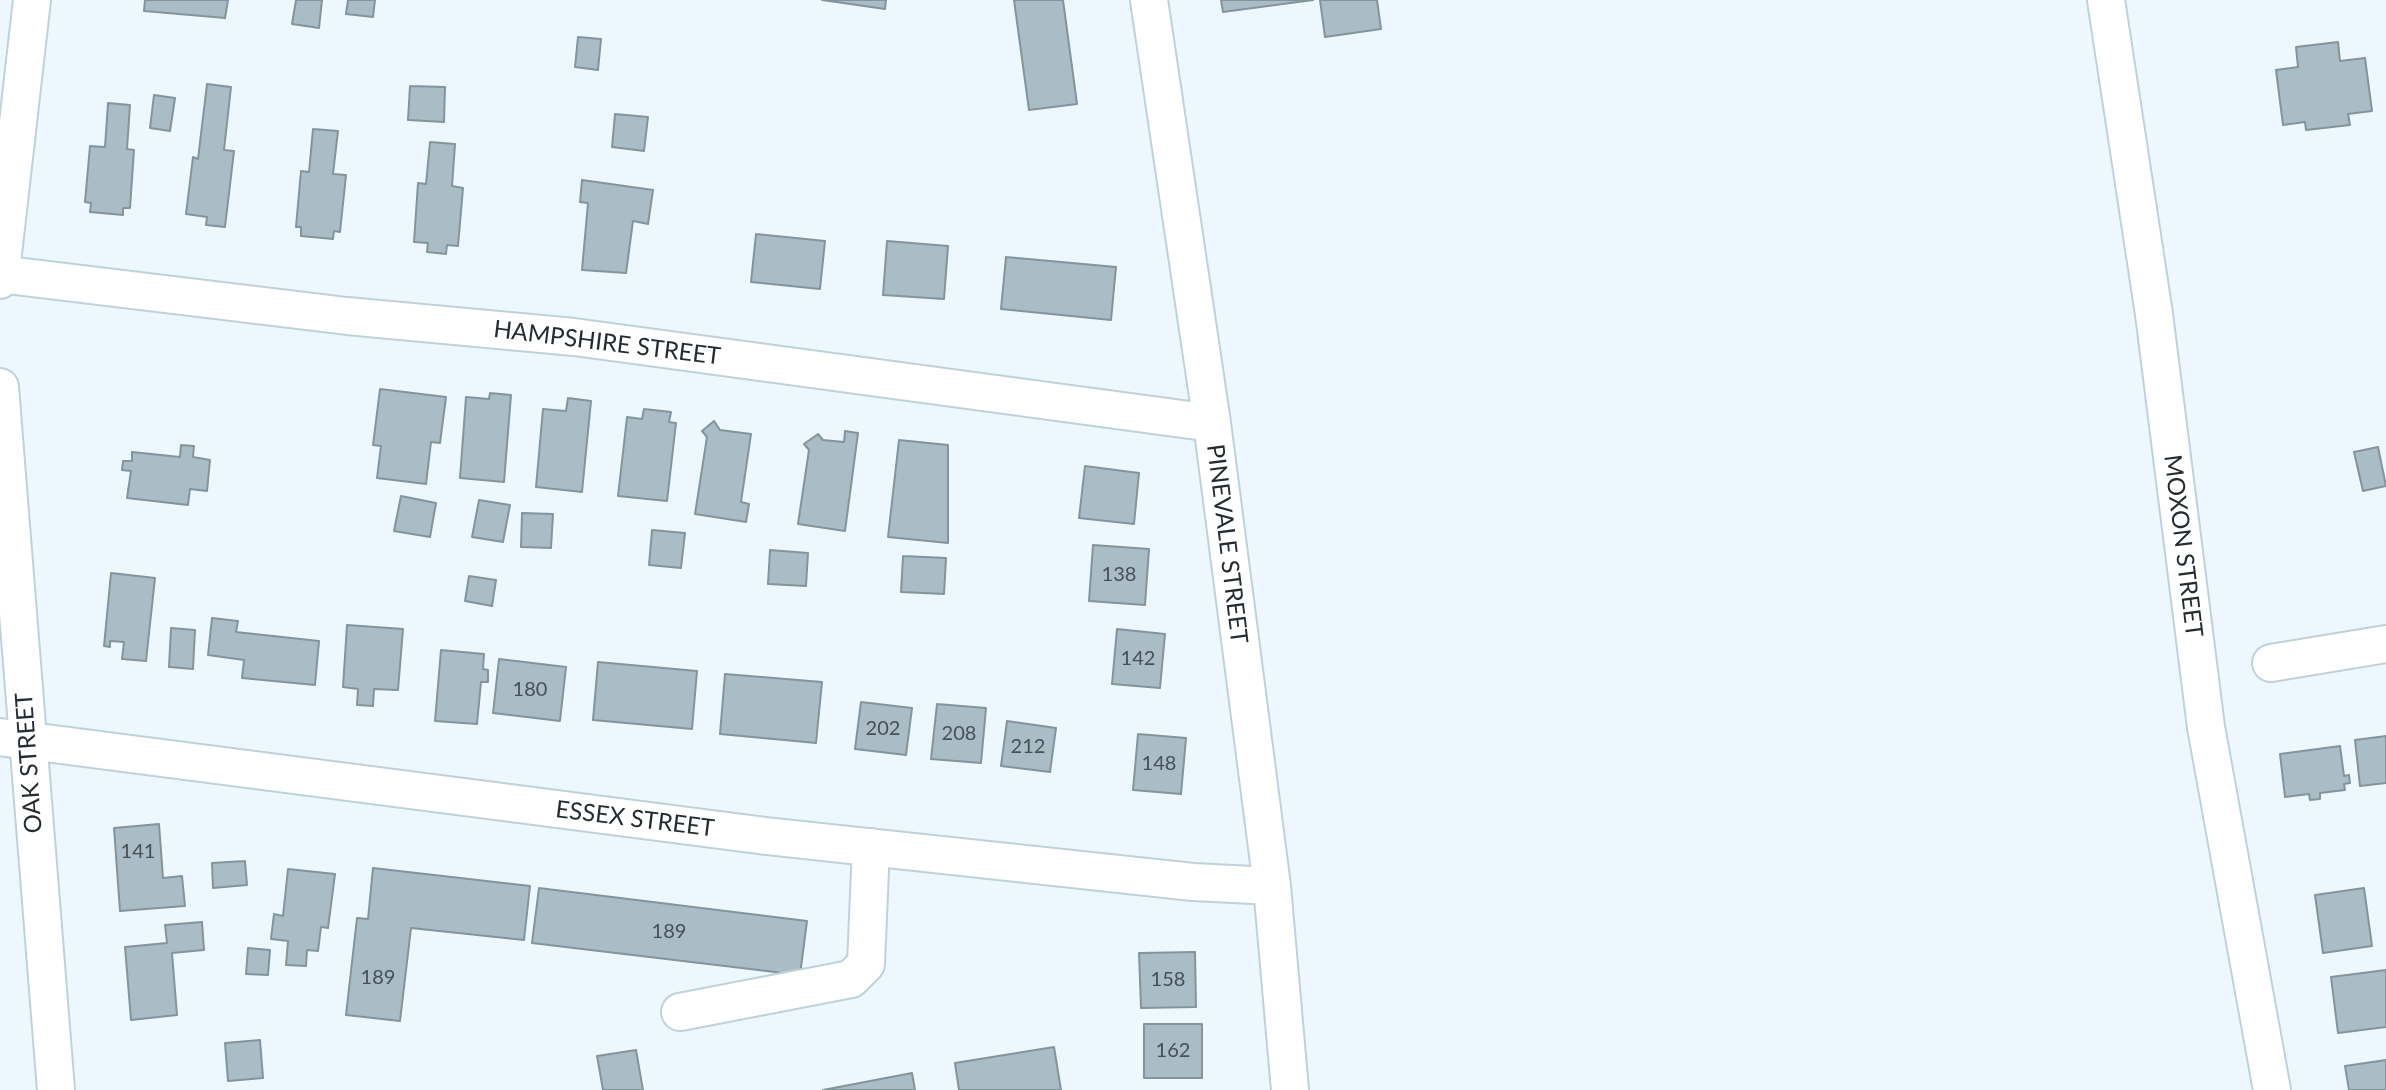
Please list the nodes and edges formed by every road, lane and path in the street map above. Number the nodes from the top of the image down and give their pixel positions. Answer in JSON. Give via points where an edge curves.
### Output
{"nodes":[{"id":1,"x":1149,"y":0,"type":"edge"},
{"id":2,"x":2106,"y":0,"type":"edge"},
{"id":3,"x":21,"y":9,"type":"edge"},
{"id":4,"x":0,"y":276,"type":"edge"},
{"id":5,"x":0,"y":387,"type":"edge"},
{"id":6,"x":1212,"y":423,"type":"junction"},
{"id":7,"x":2386,"y":644,"type":"edge"},
{"id":8,"x":2271,"y":663,"type":"dead end"},
{"id":9,"x":14,"y":739,"type":"edge"},
{"id":10,"x":871,"y":847,"type":"junction"},
{"id":11,"x":1272,"y":886,"type":"junction"},
{"id":12,"x":680,"y":1012,"type":"dead end"},
{"id":13,"x":56,"y":1090,"type":"edge"},
{"id":14,"x":1290,"y":1090,"type":"edge"},
{"id":15,"x":2272,"y":1090,"type":"edge"}],
"edges":[{"from":1,"to":6,"type":"street","name":"PINEVALE STREET"},
{"from":2,"to":15,"type":"street","name":"MOXON STREET","via":[[2154,314],[2206,727]]},
{"from":3,"to":4,"type":"street"},
{"from":4,"to":6,"type":"street","name":"HAMPSHIRE STREET","via":[[574,337]]},
{"from":5,"to":9,"type":"street","name":"OAK STREET"},
{"from":6,"to":11,"type":"street","name":"PINEVALE STREET"},
{"from":7,"to":8,"type":"street"},
{"from":9,"to":10,"type":"street","name":"ESSEX STREET"},
{"from":9,"to":13,"type":"street","name":"OAK STREET"},
{"from":10,"to":11,"type":"street","name":"ESSEX STREET"},
{"from":10,"to":12,"type":"street","via":[[866,964],[851,979]]},
{"from":11,"to":14,"type":"street","name":"PINEVALE STREET"}]}
